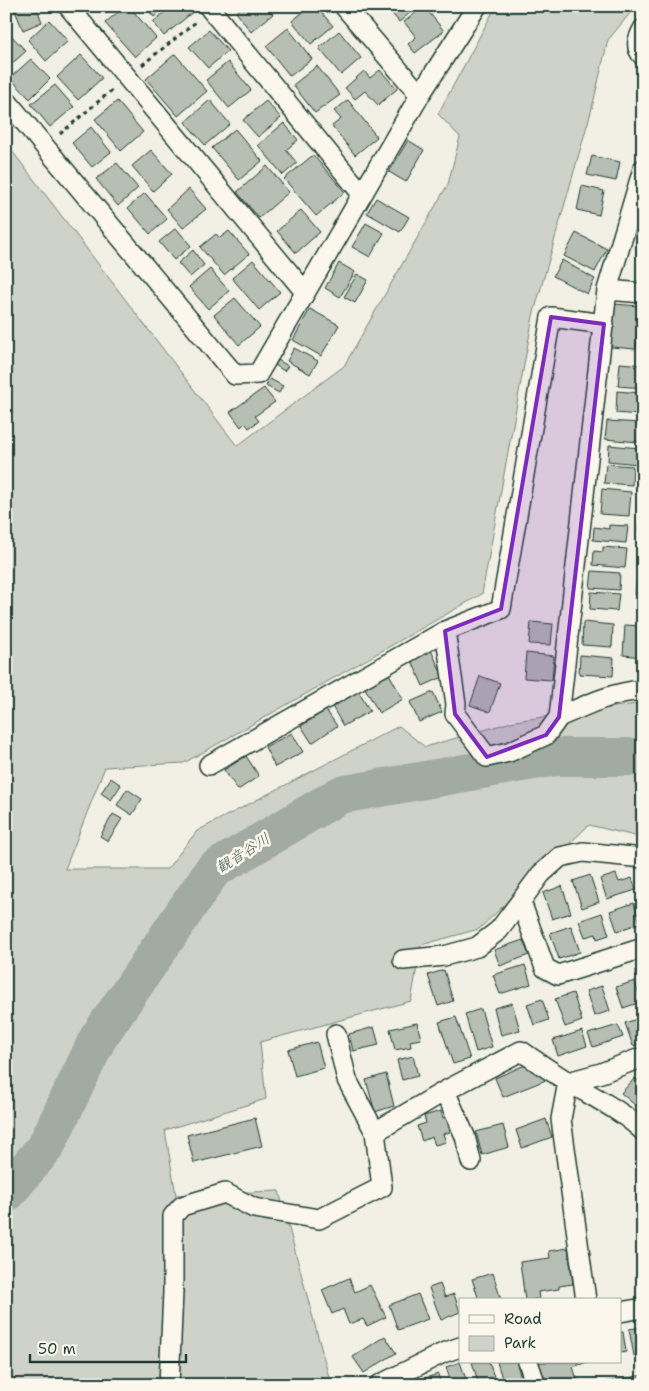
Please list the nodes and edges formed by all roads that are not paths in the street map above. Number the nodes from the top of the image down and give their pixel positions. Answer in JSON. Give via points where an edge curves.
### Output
{"nodes":[{"id":1,"x":68,"y":6,"type":"edge"},
{"id":2,"x":208,"y":6,"type":"edge"},
{"id":3,"x":344,"y":6,"type":"edge"},
{"id":4,"x":476,"y":6,"type":"edge"},
{"id":5,"x":643,"y":28,"type":"edge"},
{"id":6,"x":643,"y":56,"type":"edge"},
{"id":7,"x":420,"y":95,"type":"junction"},
{"id":8,"x":6,"y":100,"type":"edge"},
{"id":9,"x":643,"y":169,"type":"edge"},
{"id":10,"x":362,"y":194,"type":"junction"},
{"id":11,"x":606,"y":290,"type":"junction"},
{"id":12,"x":305,"y":292,"type":"junction"},
{"id":13,"x":643,"y":293,"type":"edge"},
{"id":14,"x":604,"y":324,"type":"junction"},
{"id":15,"x":445,"y":631,"type":"junction"},
{"id":16,"x":643,"y":690,"type":"edge"},
{"id":17,"x":559,"y":717,"type":"junction"},
{"id":18,"x":209,"y":766,"type":"dead end"},
{"id":19,"x":643,"y":858,"type":"edge"},
{"id":20,"x":522,"y":902,"type":"junction"},
{"id":21,"x":643,"y":948,"type":"edge"},
{"id":22,"x":402,"y":960,"type":"dead end"},
{"id":23,"x":336,"y":1034,"type":"dead end"},
{"id":24,"x":643,"y":1057,"type":"edge"},
{"id":25,"x":568,"y":1082,"type":"junction"},
{"id":26,"x":445,"y":1091,"type":"junction"},
{"id":27,"x":643,"y":1131,"type":"edge"},
{"id":28,"x":375,"y":1132,"type":"junction"},
{"id":29,"x":471,"y":1161,"type":"dead end"},
{"id":30,"x":586,"y":1298,"type":"edge"},
{"id":31,"x":643,"y":1308,"type":"edge"},
{"id":32,"x":622,"y":1312,"type":"edge"},
{"id":33,"x":459,"y":1347,"type":"edge"},
{"id":34,"x":529,"y":1364,"type":"edge"},
{"id":35,"x":168,"y":1385,"type":"edge"},
{"id":36,"x":379,"y":1385,"type":"edge"},
{"id":37,"x":536,"y":1385,"type":"edge"}],
"edges":[{"from":1,"to":12,"type":"street"},
{"from":2,"to":10,"type":"street"},
{"from":3,"to":7,"type":"street"},
{"from":4,"to":7,"type":"street"},
{"from":5,"to":6,"type":"street","via":[[637,41]]},
{"from":7,"to":10,"type":"street"},
{"from":8,"to":12,"type":"street","via":[[235,376],[258,374]]},
{"from":9,"to":11,"type":"street"},
{"from":10,"to":12,"type":"street"},
{"from":11,"to":13,"type":"street"},
{"from":11,"to":14,"type":"street"},
{"from":14,"to":15,"type":"street","via":[[552,317],[501,610]]},
{"from":14,"to":17,"type":"street"},
{"from":15,"to":17,"type":"street","via":[[455,714],[487,757],[509,752],[546,735]]},
{"from":15,"to":18,"type":"street"},
{"from":16,"to":17,"type":"street","via":[[627,691]]},
{"from":19,"to":20,"type":"street","via":[[583,852],[560,857],[541,874]]},
{"from":20,"to":21,"type":"street","via":[[545,968],[558,975]]},
{"from":20,"to":22,"type":"street","via":[[499,930],[477,948],[444,956]]},
{"from":23,"to":28,"type":"street","via":[[347,1080]]},
{"from":24,"to":25,"type":"street"},
{"from":25,"to":26,"type":"street","via":[[521,1051]]},
{"from":25,"to":27,"type":"street","via":[[594,1096]]},
{"from":25,"to":30,"type":"street","via":[[561,1119]]},
{"from":26,"to":28,"type":"street"},
{"from":26,"to":29,"type":"street"},
{"from":28,"to":35,"type":"street","via":[[382,1188],[319,1219],[254,1208],[225,1193],[182,1206],[172,1216],[173,1292]]},
{"from":31,"to":32,"type":"street"},
{"from":33,"to":36,"type":"street","via":[[443,1352]]},
{"from":34,"to":37,"type":"street"}]}
